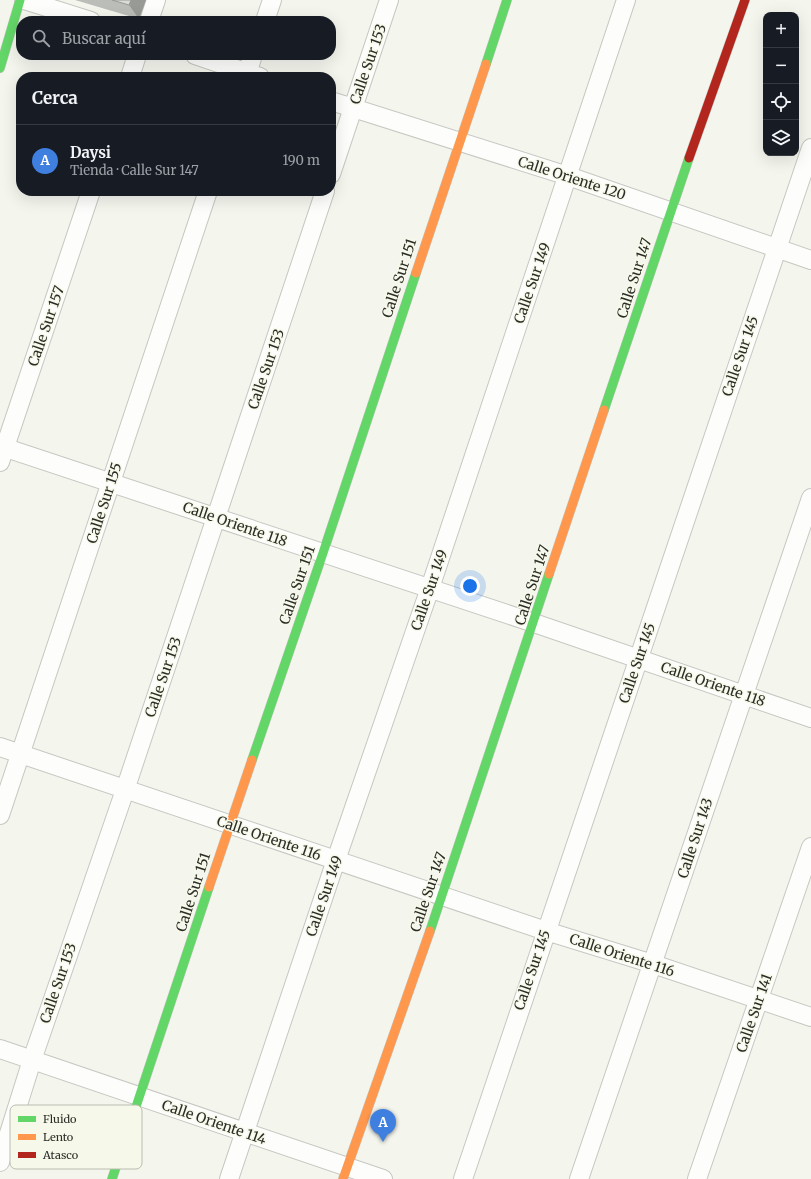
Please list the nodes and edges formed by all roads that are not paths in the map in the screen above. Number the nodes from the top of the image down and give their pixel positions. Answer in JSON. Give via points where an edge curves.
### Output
{"nodes":[{"id":1,"x":20,"y":0,"type":"edge"},
{"id":2,"x":24,"y":0,"type":"edge"},
{"id":3,"x":156,"y":0,"type":"edge"},
{"id":4,"x":272,"y":0,"type":"edge"},
{"id":5,"x":390,"y":0,"type":"edge"},
{"id":6,"x":507,"y":0,"type":"edge"},
{"id":7,"x":626,"y":0,"type":"edge"},
{"id":8,"x":745,"y":0,"type":"edge"},
{"id":9,"x":75,"y":16,"type":"edge"},
{"id":10,"x":150,"y":16,"type":"edge"},
{"id":11,"x":267,"y":16,"type":"edge"},
{"id":12,"x":135,"y":60,"type":"edge"},
{"id":13,"x":208,"y":60,"type":"edge"},
{"id":14,"x":253,"y":60,"type":"edge"},
{"id":15,"x":0,"y":68,"type":"edge"},
{"id":16,"x":132,"y":72,"type":"edge"},
{"id":17,"x":240,"y":72,"type":"edge"},
{"id":18,"x":252,"y":72,"type":"edge"},
{"id":19,"x":336,"y":102,"type":"edge"},
{"id":20,"x":353,"y":108,"type":"junction"},
{"id":21,"x":460,"y":141,"type":"junction"},
{"id":22,"x":811,"y":148,"type":"edge"},
{"id":23,"x":336,"y":159,"type":"edge"},
{"id":24,"x":568,"y":176,"type":"junction"},
{"id":25,"x":89,"y":196,"type":"edge"},
{"id":26,"x":206,"y":196,"type":"edge"},
{"id":27,"x":323,"y":196,"type":"edge"},
{"id":28,"x":671,"y":211,"type":"junction"},
{"id":29,"x":777,"y":249,"type":"junction"},
{"id":30,"x":811,"y":260,"type":"edge"},
{"id":31,"x":2,"y":452,"type":"edge"},
{"id":32,"x":111,"y":483,"type":"junction"},
{"id":33,"x":811,"y":498,"type":"edge"},
{"id":34,"x":216,"y":517,"type":"junction"},
{"id":35,"x":323,"y":553,"type":"junction"},
{"id":36,"x":430,"y":588,"type":"junction"},
{"id":37,"x":534,"y":623,"type":"junction"},
{"id":38,"x":638,"y":659,"type":"junction"},
{"id":39,"x":743,"y":694,"type":"junction"},
{"id":40,"x":811,"y":718,"type":"edge"},
{"id":41,"x":0,"y":748,"type":"edge"},
{"id":42,"x":20,"y":754,"type":"junction"},
{"id":43,"x":125,"y":790,"type":"junction"},
{"id":44,"x":0,"y":815,"type":"edge"},
{"id":45,"x":230,"y":825,"type":"junction"},
{"id":46,"x":811,"y":847,"type":"edge"},
{"id":47,"x":336,"y":860,"type":"junction"},
{"id":48,"x":442,"y":895,"type":"junction"},
{"id":49,"x":546,"y":931,"type":"junction"},
{"id":50,"x":653,"y":964,"type":"junction"},
{"id":51,"x":759,"y":1000,"type":"junction"},
{"id":52,"x":811,"y":1017,"type":"edge"},
{"id":53,"x":0,"y":1049,"type":"edge"},
{"id":54,"x":32,"y":1060,"type":"junction"},
{"id":55,"x":140,"y":1096,"type":"junction"},
{"id":56,"x":18,"y":1105,"type":"edge"},
{"id":57,"x":137,"y":1105,"type":"edge"},
{"id":58,"x":10,"y":1130,"type":"edge"},
{"id":59,"x":244,"y":1132,"type":"junction"},
{"id":60,"x":0,"y":1162,"type":"edge"},
{"id":61,"x":115,"y":1169,"type":"edge"},
{"id":62,"x":344,"y":1173,"type":"edge"},
{"id":63,"x":112,"y":1179,"type":"edge"},
{"id":64,"x":229,"y":1179,"type":"edge"},
{"id":65,"x":383,"y":1179,"type":"edge"},
{"id":66,"x":462,"y":1179,"type":"edge"},
{"id":67,"x":579,"y":1179,"type":"edge"},
{"id":68,"x":697,"y":1179,"type":"edge"}],
"edges":[{"from":1,"to":15,"type":"street"},
{"from":2,"to":9,"type":"street"},
{"from":3,"to":10,"type":"street"},
{"from":4,"to":11,"type":"street"},
{"from":5,"to":20,"type":"street","name":"Calle Sur 153"},
{"from":6,"to":21,"type":"street","name":"Calle Sur 151"},
{"from":7,"to":24,"type":"street","name":"Calle Sur 149"},
{"from":8,"to":28,"type":"street","name":"Calle Sur 147"},
{"from":12,"to":16,"type":"street"},
{"from":13,"to":17,"type":"street"},
{"from":14,"to":18,"type":"street"},
{"from":19,"to":20,"type":"street","name":"Calle Oriente 120"},
{"from":20,"to":21,"type":"street","name":"Calle Oriente 120"},
{"from":20,"to":23,"type":"street","name":"Calle Sur 153"},
{"from":21,"to":24,"type":"street","name":"Calle Oriente 120"},
{"from":21,"to":35,"type":"street","name":"Calle Sur 151"},
{"from":22,"to":29,"type":"street","name":"Calle Sur 145"},
{"from":24,"to":28,"type":"street","name":"Calle Oriente 120"},
{"from":24,"to":36,"type":"street","name":"Calle Sur 149"},
{"from":25,"to":31,"type":"street","name":"Calle Sur 157"},
{"from":26,"to":32,"type":"street","name":"Calle Sur 155"},
{"from":27,"to":34,"type":"street","name":"Calle Sur 153"},
{"from":28,"to":29,"type":"street","name":"Calle Oriente 120"},
{"from":28,"to":37,"type":"street","name":"Calle Sur 147"},
{"from":29,"to":30,"type":"street","name":"Calle Oriente 120"},
{"from":29,"to":38,"type":"street","name":"Calle Sur 145"},
{"from":31,"to":32,"type":"street","name":"Calle Oriente 118"},
{"from":32,"to":34,"type":"street","name":"Calle Oriente 118"},
{"from":32,"to":42,"type":"street","name":"Calle Sur 155"},
{"from":33,"to":39,"type":"street","name":"Calle Sur 143"},
{"from":34,"to":35,"type":"street","name":"Calle Oriente 118"},
{"from":34,"to":43,"type":"street","name":"Calle Sur 153"},
{"from":35,"to":36,"type":"street","name":"Calle Oriente 118"},
{"from":35,"to":45,"type":"street","name":"Calle Sur 151"},
{"from":36,"to":37,"type":"street","name":"Calle Oriente 118"},
{"from":36,"to":47,"type":"street","name":"Calle Sur 149"},
{"from":37,"to":38,"type":"street","name":"Calle Oriente 118"},
{"from":37,"to":48,"type":"street","name":"Calle Sur 147"},
{"from":38,"to":39,"type":"street","name":"Calle Oriente 118"},
{"from":38,"to":49,"type":"street","name":"Calle Sur 145"},
{"from":39,"to":40,"type":"street","name":"Calle Oriente 118"},
{"from":39,"to":50,"type":"street","name":"Calle Sur 143"},
{"from":41,"to":42,"type":"street","name":"Calle Oriente 116"},
{"from":42,"to":43,"type":"street","name":"Calle Oriente 116"},
{"from":42,"to":44,"type":"street","name":"Calle Sur 155"},
{"from":43,"to":45,"type":"street","name":"Calle Oriente 116"},
{"from":43,"to":54,"type":"street","name":"Calle Sur 153"},
{"from":45,"to":47,"type":"street","name":"Calle Oriente 116"},
{"from":45,"to":55,"type":"street","name":"Calle Sur 151"},
{"from":46,"to":51,"type":"street","name":"Calle Sur 141"},
{"from":47,"to":48,"type":"street","name":"Calle Oriente 116"},
{"from":47,"to":59,"type":"street","name":"Calle Sur 149"},
{"from":48,"to":49,"type":"street","name":"Calle Oriente 116"},
{"from":48,"to":62,"type":"street","name":"Calle Sur 147"},
{"from":49,"to":50,"type":"street","name":"Calle Oriente 116"},
{"from":49,"to":66,"type":"street","name":"Calle Sur 145"},
{"from":50,"to":51,"type":"street","name":"Calle Oriente 116"},
{"from":50,"to":67,"type":"street","name":"Calle Sur 143"},
{"from":51,"to":52,"type":"street","name":"Calle Oriente 116"},
{"from":51,"to":68,"type":"street","name":"Calle Sur 141"},
{"from":53,"to":54,"type":"street","name":"Calle Oriente 114"},
{"from":54,"to":55,"type":"street","name":"Calle Oriente 114"},
{"from":54,"to":56,"type":"street","name":"Calle Sur 153"},
{"from":55,"to":57,"type":"street","name":"Calle Sur 151"},
{"from":55,"to":59,"type":"street","name":"Calle Oriente 114"},
{"from":58,"to":60,"type":"street","name":"Calle Sur 153"},
{"from":59,"to":62,"type":"street","name":"Calle Oriente 114"},
{"from":59,"to":64,"type":"street","name":"Calle Sur 149"},
{"from":61,"to":63,"type":"street","name":"Calle Sur 151"},
{"from":62,"to":65,"type":"street","name":"Calle Oriente 114"}]}
